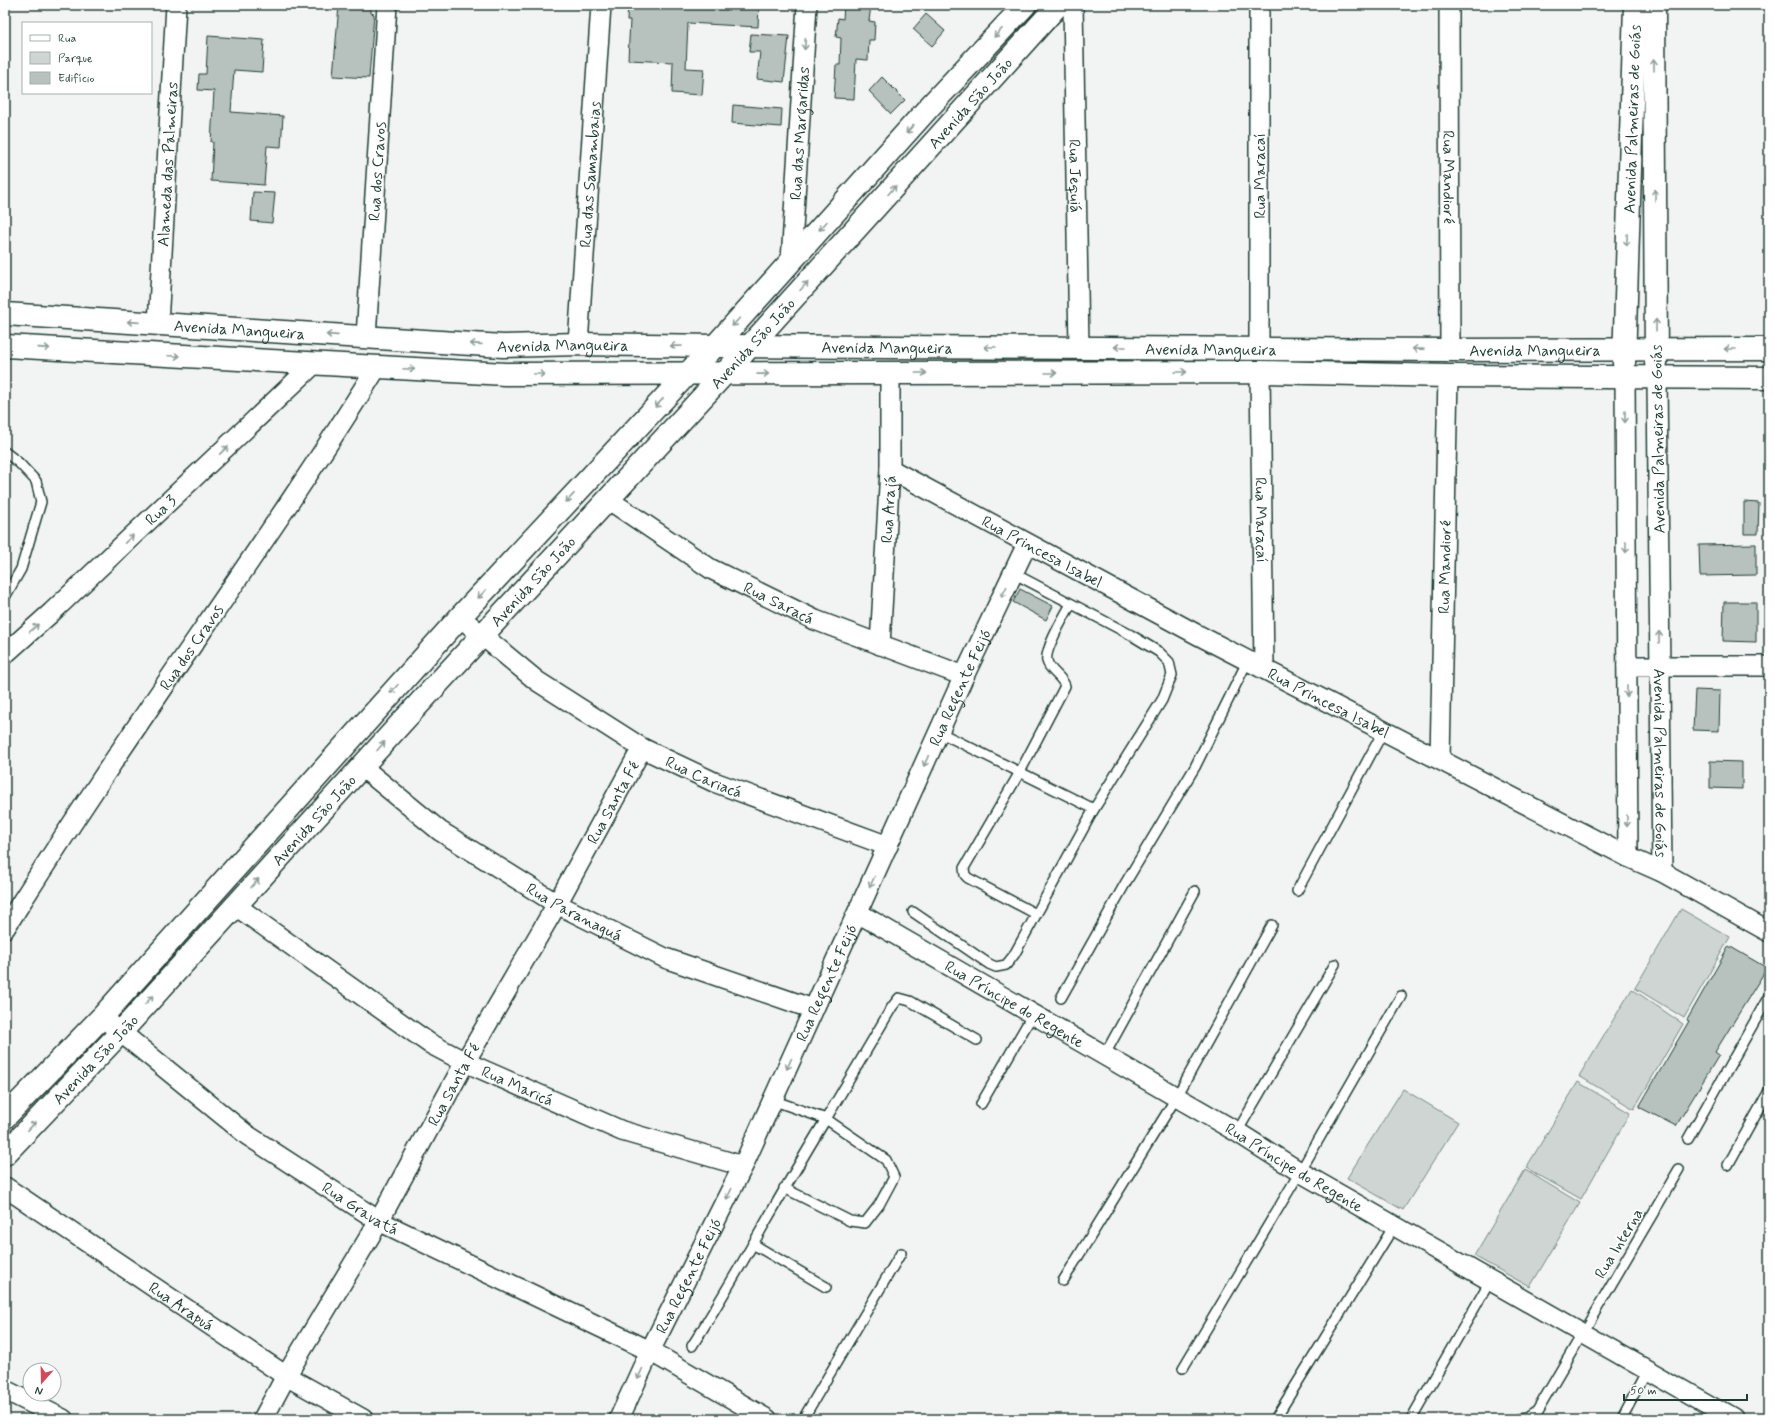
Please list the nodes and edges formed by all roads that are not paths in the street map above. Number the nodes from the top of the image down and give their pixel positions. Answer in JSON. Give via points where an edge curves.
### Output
{"nodes":[{"id":1,"x":176,"y":5,"type":"edge"},
{"id":2,"x":387,"y":5,"type":"edge"},
{"id":3,"x":601,"y":5,"type":"edge"},
{"id":4,"x":807,"y":5,"type":"edge"},
{"id":5,"x":1025,"y":5,"type":"edge"},
{"id":6,"x":1058,"y":5,"type":"edge"},
{"id":7,"x":1073,"y":5,"type":"edge"},
{"id":8,"x":1259,"y":5,"type":"edge"},
{"id":9,"x":1449,"y":5,"type":"edge"},
{"id":10,"x":1635,"y":5,"type":"edge"},
{"id":11,"x":1654,"y":5,"type":"edge"},
{"id":12,"x":791,"y":261,"type":"junction"},
{"id":13,"x":5,"y":314,"type":"edge"},
{"id":14,"x":158,"y":324,"type":"junction"},
{"id":15,"x":366,"y":337,"type":"junction"},
{"id":16,"x":578,"y":344,"type":"junction"},
{"id":17,"x":5,"y":346,"type":"edge"},
{"id":18,"x":715,"y":346,"type":"junction"},
{"id":19,"x":750,"y":346,"type":"junction"},
{"id":20,"x":1078,"y":347,"type":"junction"},
{"id":21,"x":1259,"y":348,"type":"junction"},
{"id":22,"x":1624,"y":349,"type":"junction"},
{"id":23,"x":1656,"y":349,"type":"junction"},
{"id":24,"x":1769,"y":349,"type":"edge"},
{"id":25,"x":1450,"y":350,"type":"junction"},
{"id":26,"x":315,"y":363,"type":"junction"},
{"id":27,"x":377,"y":367,"type":"junction"},
{"id":28,"x":1260,"y":372,"type":"junction"},
{"id":29,"x":890,"y":373,"type":"junction"},
{"id":30,"x":724,"y":374,"type":"junction"},
{"id":31,"x":686,"y":375,"type":"junction"},
{"id":32,"x":1448,"y":376,"type":"junction"},
{"id":33,"x":1625,"y":378,"type":"junction"},
{"id":34,"x":1657,"y":378,"type":"junction"},
{"id":35,"x":1769,"y":378,"type":"edge"},
{"id":36,"x":5,"y":452,"type":"edge"},
{"id":37,"x":890,"y":470,"type":"junction"},
{"id":38,"x":609,"y":500,"type":"junction"},
{"id":39,"x":1028,"y":544,"type":"junction"},
{"id":40,"x":1013,"y":573,"type":"junction"},
{"id":41,"x":5,"y":597,"type":"edge"},
{"id":42,"x":1071,"y":604,"type":"junction"},
{"id":43,"x":460,"y":617,"type":"junction"},
{"id":44,"x":483,"y":636,"type":"junction"},
{"id":45,"x":880,"y":646,"type":"junction"},
{"id":46,"x":5,"y":654,"type":"edge"},
{"id":47,"x":1256,"y":664,"type":"junction"},
{"id":48,"x":1627,"y":666,"type":"junction"},
{"id":49,"x":1659,"y":666,"type":"junction"},
{"id":50,"x":1769,"y":666,"type":"edge"},
{"id":51,"x":964,"y":676,"type":"junction"},
{"id":52,"x":1384,"y":730,"type":"junction"},
{"id":53,"x":939,"y":732,"type":"junction"},
{"id":54,"x":642,"y":748,"type":"junction"},
{"id":55,"x":1440,"y":759,"type":"junction"},
{"id":56,"x":362,"y":767,"type":"junction"},
{"id":57,"x":1020,"y":772,"type":"junction"},
{"id":58,"x":1094,"y":809,"type":"junction"},
{"id":59,"x":888,"y":846,"type":"junction"},
{"id":60,"x":1628,"y":856,"type":"junction"},
{"id":61,"x":1662,"y":872,"type":"junction"},
{"id":62,"x":1195,"y":891,"type":"dead end"},
{"id":63,"x":1297,"y":891,"type":"dead end"},
{"id":64,"x":557,"y":904,"type":"junction"},
{"id":65,"x":236,"y":906,"type":"junction"},
{"id":66,"x":913,"y":912,"type":"dead end"},
{"id":67,"x":858,"y":913,"type":"junction"},
{"id":68,"x":1036,"y":914,"type":"junction"},
{"id":69,"x":1272,"y":925,"type":"dead end"},
{"id":70,"x":5,"y":928,"type":"edge"},
{"id":71,"x":1769,"y":932,"type":"edge"},
{"id":72,"x":1335,"y":964,"type":"dead end"},
{"id":73,"x":1401,"y":996,"type":"dead end"},
{"id":74,"x":1769,"y":996,"type":"edge"},
{"id":75,"x":1061,"y":998,"type":"dead end"},
{"id":76,"x":813,"y":1009,"type":"junction"},
{"id":77,"x":1033,"y":1014,"type":"junction"},
{"id":78,"x":102,"y":1017,"type":"junction"},
{"id":79,"x":121,"y":1032,"type":"junction"},
{"id":80,"x":978,"y":1040,"type":"dead end"},
{"id":81,"x":1104,"y":1056,"type":"junction"},
{"id":82,"x":464,"y":1062,"type":"junction"},
{"id":83,"x":1769,"y":1092,"type":"edge"},
{"id":84,"x":1176,"y":1098,"type":"junction"},
{"id":85,"x":772,"y":1100,"type":"junction"},
{"id":86,"x":980,"y":1104,"type":"dead end"},
{"id":87,"x":5,"y":1117,"type":"edge"},
{"id":88,"x":826,"y":1119,"type":"junction"},
{"id":89,"x":1237,"y":1132,"type":"junction"},
{"id":90,"x":1688,"y":1139,"type":"dead end"},
{"id":91,"x":5,"y":1154,"type":"edge"},
{"id":92,"x":1728,"y":1165,"type":"dead end"},
{"id":93,"x":743,"y":1166,"type":"junction"},
{"id":94,"x":1679,"y":1169,"type":"dead end"},
{"id":95,"x":1300,"y":1172,"type":"junction"},
{"id":96,"x":5,"y":1187,"type":"edge"},
{"id":97,"x":784,"y":1188,"type":"junction"},
{"id":98,"x":379,"y":1221,"type":"junction"},
{"id":99,"x":1394,"y":1226,"type":"junction"},
{"id":100,"x":752,"y":1244,"type":"junction"},
{"id":101,"x":901,"y":1253,"type":"dead end"},
{"id":102,"x":1063,"y":1281,"type":"dead end"},
{"id":103,"x":1490,"y":1281,"type":"junction"},
{"id":104,"x":826,"y":1287,"type":"dead end"},
{"id":105,"x":1582,"y":1333,"type":"junction"},
{"id":106,"x":692,"y":1346,"type":"dead end"},
{"id":107,"x":650,"y":1351,"type":"junction"},
{"id":108,"x":1183,"y":1368,"type":"dead end"},
{"id":109,"x":1647,"y":1370,"type":"junction"},
{"id":110,"x":286,"y":1376,"type":"junction"},
{"id":111,"x":5,"y":1390,"type":"edge"},
{"id":112,"x":61,"y":1418,"type":"edge"},
{"id":113,"x":263,"y":1419,"type":"edge"},
{"id":114,"x":363,"y":1419,"type":"edge"},
{"id":115,"x":619,"y":1419,"type":"edge"},
{"id":116,"x":767,"y":1419,"type":"edge"},
{"id":117,"x":804,"y":1419,"type":"edge"},
{"id":118,"x":1275,"y":1419,"type":"edge"},
{"id":119,"x":1411,"y":1419,"type":"edge"},
{"id":120,"x":1519,"y":1419,"type":"edge"},
{"id":121,"x":1621,"y":1419,"type":"edge"},
{"id":122,"x":1733,"y":1419,"type":"edge"}],
"edges":[{"from":1,"to":14,"type":"street","name":"Alameda das Palmeiras"},
{"from":2,"to":15,"type":"street","name":"Rua dos Cravos"},
{"from":3,"to":16,"type":"street","name":"Rua das Samambaias"},
{"from":4,"to":12,"type":"street","name":"Rua das Margaridas","one_way":true},
{"from":5,"to":12,"type":"street","name":"Avenida São João","one_way":true,"via":[[930,105]]},
{"from":19,"to":6,"type":"street","name":"Avenida São João","one_way":true},
{"from":7,"to":20,"type":"street","name":"Rua Jequiá"},
{"from":8,"to":21,"type":"street","name":"Rua Maracaí"},
{"from":9,"to":25,"type":"street","name":"Rua Mandioré"},
{"from":10,"to":22,"type":"street","name":"Avenida Palmeiras de Goiás","one_way":true},
{"from":23,"to":11,"type":"street","name":"Avenida Palmeiras de Goiás","one_way":true},
{"from":12,"to":18,"type":"street","name":"Avenida São João","one_way":true},
{"from":14,"to":13,"type":"street","name":"Avenida Mangueira","one_way":true},
{"from":15,"to":14,"type":"street","name":"Avenida Mangueira","one_way":true},
{"from":16,"to":15,"type":"street","name":"Avenida Mangueira","one_way":true,"via":[[503,346]]},
{"from":18,"to":16,"type":"street","name":"Avenida Mangueira","one_way":true},
{"from":17,"to":26,"type":"street","name":"Avenida Mangueira","one_way":true},
{"from":18,"to":19,"type":"street","name":"Avenida Mangueira"},
{"from":18,"to":31,"type":"street","name":"Avenida São João"},
{"from":20,"to":19,"type":"street","name":"Avenida Mangueira","one_way":true},
{"from":19,"to":30,"type":"street","name":"Avenida São João"},
{"from":21,"to":20,"type":"street","name":"Avenida Mangueira","one_way":true},
{"from":25,"to":21,"type":"street","name":"Avenida Mangueira","one_way":true},
{"from":22,"to":23,"type":"street","name":"Avenida Mangueira"},
{"from":22,"to":25,"type":"street","name":"Avenida Mangueira"},
{"from":22,"to":33,"type":"street","name":"Avenida Palmeiras de Goiás"},
{"from":24,"to":23,"type":"street","name":"Avenida Mangueira","one_way":true},
{"from":23,"to":34,"type":"street","name":"Avenida Palmeiras de Goiás"},
{"from":26,"to":27,"type":"street","name":"Avenida Mangueira"},
{"from":46,"to":26,"type":"street","name":"Rua 3","one_way":true},
{"from":27,"to":31,"type":"street","name":"Avenida Mangueira","one_way":true,"via":[[505,374]]},
{"from":27,"to":70,"type":"street","name":"Rua dos Cravos","via":[[337,432],[99,783]]},
{"from":29,"to":28,"type":"street","name":"Avenida Mangueira","one_way":true},
{"from":28,"to":32,"type":"street","name":"Avenida Mangueira"},
{"from":28,"to":47,"type":"street","name":"Rua Maracaí"},
{"from":30,"to":29,"type":"street","name":"Avenida Mangueira","one_way":true},
{"from":29,"to":37,"type":"street","name":"Rua Arajá"},
{"from":30,"to":31,"type":"street","name":"Avenida Mangueira"},
{"from":30,"to":38,"type":"street","name":"Avenida São João"},
{"from":31,"to":43,"type":"street","name":"Avenida São João","one_way":true},
{"from":32,"to":33,"type":"street","name":"Avenida Mangueira"},
{"from":32,"to":55,"type":"street","name":"Rua Mandioré"},
{"from":33,"to":34,"type":"street","name":"Avenida Mangueira"},
{"from":33,"to":48,"type":"street","name":"Avenida Palmeiras de Goiás","one_way":true},
{"from":34,"to":35,"type":"street","name":"Avenida Mangueira"},
{"from":49,"to":34,"type":"street","name":"Avenida Palmeiras de Goiás","one_way":true},
{"from":36,"to":41,"type":"lane","via":[[36,481],[41,502],[21,570]]},
{"from":37,"to":39,"type":"street","name":"Rua Princesa Isabel"},
{"from":37,"to":45,"type":"street","name":"Rua Arajá"},
{"from":38,"to":44,"type":"street","name":"Avenida São João"},
{"from":38,"to":45,"type":"street","name":"Rua Saracá","via":[[710,569],[815,620]]},
{"from":39,"to":40,"type":"street","name":"Rua Regente Feijó"},
{"from":39,"to":47,"type":"street","name":"Rua Princesa Isabel"},
{"from":40,"to":42,"type":"lane"},
{"from":40,"to":51,"type":"street","name":"Rua Regente Feijó","one_way":true},
{"from":42,"to":57,"type":"lane","via":[[1047,652],[1047,661],[1064,681],[1065,686]]},
{"from":42,"to":58,"type":"lane","via":[[1159,652],[1169,662],[1172,675],[1162,700]]},
{"from":43,"to":44,"type":"street","name":"Rua Cariacá"},
{"from":43,"to":78,"type":"street","name":"Avenida São João","one_way":true},
{"from":44,"to":54,"type":"street","name":"Rua Cariacá","via":[[537,681]]},
{"from":56,"to":44,"type":"street","name":"Avenida São João","one_way":true},
{"from":45,"to":51,"type":"street","name":"Rua Saracá"},
{"from":47,"to":52,"type":"street","name":"Rua Princesa Isabel"},
{"from":47,"to":75,"type":"lane","via":[[1126,882]]},
{"from":48,"to":49,"type":"street"},
{"from":48,"to":60,"type":"street","name":"Avenida Palmeiras de Goiás","one_way":true},
{"from":49,"to":50,"type":"street"},
{"from":49,"to":61,"type":"street","name":"Avenida Palmeiras de Goiás"},
{"from":51,"to":53,"type":"street","name":"Rua Regente Feijó"},
{"from":52,"to":55,"type":"street","name":"Rua Princesa Isabel"},
{"from":52,"to":63,"type":"lane"},
{"from":53,"to":57,"type":"lane"},
{"from":53,"to":59,"type":"street","name":"Rua Regente Feijó","one_way":true},
{"from":54,"to":59,"type":"street","name":"Rua Cariacá","via":[[714,782]]},
{"from":54,"to":64,"type":"street","name":"Rua Santa Fé"},
{"from":55,"to":60,"type":"street","name":"Rua Princesa Isabel"},
{"from":56,"to":64,"type":"street","name":"Rua Paranaguá","via":[[440,831]]},
{"from":65,"to":56,"type":"street","name":"Avenida São João","one_way":true},
{"from":57,"to":58,"type":"lane"},
{"from":57,"to":68,"type":"lane","via":[[964,868],[968,878]]},
{"from":58,"to":68,"type":"lane"},
{"from":59,"to":67,"type":"street","name":"Rua Regente Feijó","one_way":true},
{"from":60,"to":61,"type":"street","name":"Rua Princesa Isabel"},
{"from":61,"to":71,"type":"street","name":"Rua Princesa Isabel"},
{"from":62,"to":81,"type":"lane"},
{"from":64,"to":76,"type":"street","name":"Rua Paranaguá","via":[[665,958]]},
{"from":64,"to":82,"type":"street","name":"Rua Santa Fé"},
{"from":79,"to":65,"type":"street","name":"Avenida São João","one_way":true},
{"from":65,"to":82,"type":"street","name":"Rua Maricá","via":[[428,1043]]},
{"from":66,"to":68,"type":"lane","via":[[996,967],[1006,965]]},
{"from":67,"to":76,"type":"street","name":"Rua Regente Feijó"},
{"from":67,"to":77,"type":"street","name":"Rua Príncipe do Regente"},
{"from":69,"to":84,"type":"lane"},
{"from":72,"to":89,"type":"lane"},
{"from":73,"to":95,"type":"lane"},
{"from":74,"to":90,"type":"lane"},
{"from":76,"to":85,"type":"street","name":"Rua Regente Feijó","one_way":true},
{"from":77,"to":81,"type":"street","name":"Rua Príncipe do Regente"},
{"from":77,"to":86,"type":"lane"},
{"from":78,"to":79,"type":"street","name":"Rua Gravatá"},
{"from":78,"to":87,"type":"street","name":"Avenida São João"},
{"from":91,"to":79,"type":"street","name":"Avenida São João","one_way":true},
{"from":79,"to":98,"type":"street","name":"Rua Gravatá","via":[[247,1135]]},
{"from":80,"to":88,"type":"lane","via":[[910,1000],[899,998]]},
{"from":81,"to":84,"type":"street","name":"Rua Príncipe do Regente"},
{"from":82,"to":93,"type":"street","name":"Rua Maricá","via":[[622,1131]]},
{"from":82,"to":98,"type":"street","name":"Rua Santa Fé"},
{"from":83,"to":92,"type":"lane"},
{"from":84,"to":89,"type":"street","name":"Rua Príncipe do Regente"},
{"from":84,"to":102,"type":"lane"},
{"from":85,"to":88,"type":"lane"},
{"from":85,"to":93,"type":"street","name":"Rua Regente Feijó"},
{"from":88,"to":97,"type":"lane"},
{"from":88,"to":97,"type":"lane","via":[[886,1160],[894,1177],[879,1205],[865,1223],[850,1221]]},
{"from":89,"to":95,"type":"street","name":"Rua Príncipe do Regente"},
{"from":93,"to":107,"type":"street","name":"Rua Regente Feijó","one_way":true},
{"from":94,"to":105,"type":"lane","name":"Rua Interna"},
{"from":95,"to":99,"type":"street","name":"Rua Príncipe do Regente"},
{"from":95,"to":108,"type":"lane"},
{"from":96,"to":110,"type":"street","name":"Rua Arapuá"},
{"from":97,"to":100,"type":"lane"},
{"from":98,"to":107,"type":"street","name":"Rua Gravatá"},
{"from":98,"to":110,"type":"street","name":"Rua Santa Fé"},
{"from":99,"to":103,"type":"street","name":"Rua Príncipe do Regente"},
{"from":99,"to":118,"type":"lane"},
{"from":100,"to":104,"type":"lane"},
{"from":100,"to":106,"type":"lane"},
{"from":101,"to":117,"type":"lane"},
{"from":103,"to":105,"type":"street","name":"Rua Príncipe do Regente"},
{"from":103,"to":119,"type":"lane"},
{"from":105,"to":109,"type":"street","name":"Rua Príncipe do Regente"},
{"from":105,"to":120,"type":"lane","name":"Rua Interna","via":[[1537,1411],[1527,1418]]},
{"from":107,"to":115,"type":"street","name":"Rua Regente Feijó","one_way":true},
{"from":107,"to":116,"type":"street","name":"Rua Gravatá"},
{"from":109,"to":121,"type":"lane"},
{"from":109,"to":122,"type":"street","name":"Rua Príncipe do Regente"},
{"from":110,"to":113,"type":"street","name":"Rua Santa Fé"},
{"from":110,"to":114,"type":"street","name":"Rua Arapuá"},
{"from":111,"to":112,"type":"street"}]}
